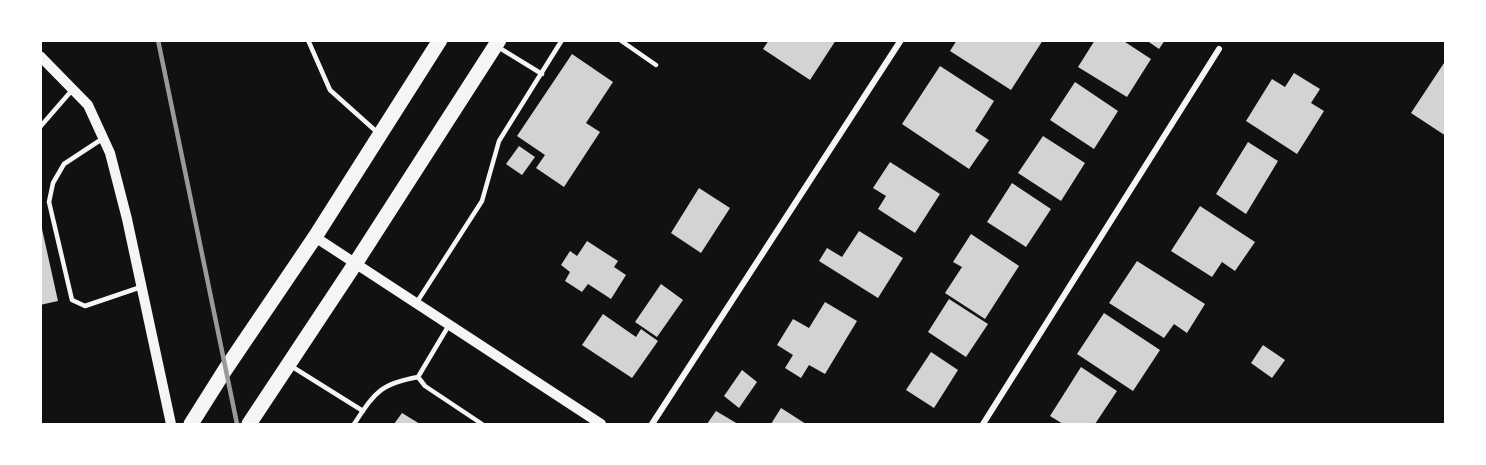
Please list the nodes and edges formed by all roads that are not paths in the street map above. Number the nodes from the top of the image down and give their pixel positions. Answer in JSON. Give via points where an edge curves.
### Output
{"nodes":[{"id":1,"x":308,"y":40,"type":"edge"},
{"id":2,"x":440,"y":40,"type":"edge"},
{"id":3,"x":562,"y":40,"type":"edge"},
{"id":4,"x":620,"y":40,"type":"edge"},
{"id":5,"x":901,"y":40,"type":"edge"},
{"id":6,"x":497,"y":43,"type":"edge"},
{"id":7,"x":1220,"y":48,"type":"dead end"},
{"id":8,"x":40,"y":56,"type":"edge"},
{"id":9,"x":656,"y":64,"type":"dead end"},
{"id":10,"x":542,"y":74,"type":"junction"},
{"id":11,"x":73,"y":89,"type":"junction"},
{"id":12,"x":40,"y":127,"type":"edge"},
{"id":13,"x":380,"y":135,"type":"junction"},
{"id":14,"x":103,"y":139,"type":"junction"},
{"id":15,"x":315,"y":237,"type":"junction"},
{"id":16,"x":356,"y":264,"type":"junction"},
{"id":17,"x":141,"y":287,"type":"junction"},
{"id":18,"x":416,"y":304,"type":"junction"},
{"id":19,"x":449,"y":325,"type":"junction"},
{"id":20,"x":289,"y":365,"type":"junction"},
{"id":21,"x":418,"y":377,"type":"junction"},
{"id":22,"x":363,"y":411,"type":"junction"},
{"id":23,"x":171,"y":424,"type":"edge"},
{"id":24,"x":191,"y":424,"type":"edge"},
{"id":25,"x":249,"y":424,"type":"edge"},
{"id":26,"x":354,"y":424,"type":"edge"},
{"id":27,"x":482,"y":424,"type":"edge"},
{"id":28,"x":601,"y":424,"type":"edge"},
{"id":29,"x":652,"y":424,"type":"edge"},
{"id":30,"x":982,"y":424,"type":"edge"}],
"edges":[{"from":1,"to":13,"type":"lane","via":[[330,90]]},
{"from":2,"to":13,"type":"main road"},
{"from":3,"to":10,"type":"lane"},
{"from":4,"to":9,"type":"lane"},
{"from":5,"to":29,"type":"street"},
{"from":6,"to":10,"type":"lane"},
{"from":6,"to":16,"type":"main road"},
{"from":7,"to":30,"type":"street"},
{"from":8,"to":11,"type":"street"},
{"from":10,"to":18,"type":"lane","via":[[499,141],[482,201]]},
{"from":11,"to":12,"type":"lane"},
{"from":11,"to":14,"type":"street","via":[[88,105]]},
{"from":13,"to":15,"type":"main road"},
{"from":14,"to":17,"type":"street","via":[[110,153]]},
{"from":14,"to":17,"type":"lane","via":[[64,164],[52,183],[49,202],[72,300],[85,306]]},
{"from":15,"to":16,"type":"street"},
{"from":15,"to":24,"type":"main road"},
{"from":16,"to":18,"type":"street"},
{"from":16,"to":20,"type":"main road"},
{"from":17,"to":23,"type":"street"},
{"from":18,"to":19,"type":"street"},
{"from":19,"to":21,"type":"lane"},
{"from":19,"to":28,"type":"street"},
{"from":20,"to":22,"type":"lane"},
{"from":20,"to":25,"type":"main road"},
{"from":21,"to":22,"type":"lane","via":[[395,381],[375,393]]},
{"from":21,"to":27,"type":"lane","via":[[425,386]]},
{"from":22,"to":26,"type":"lane"}]}
